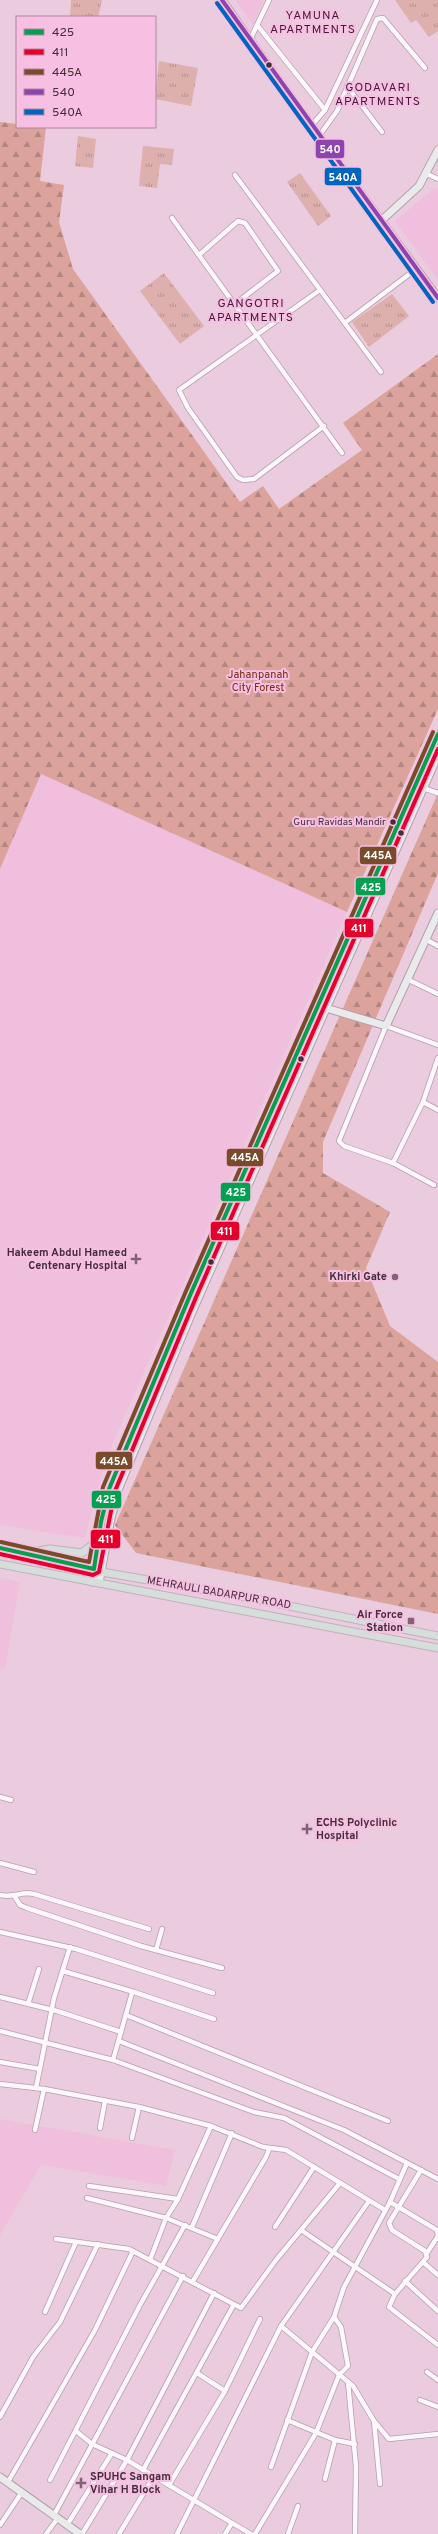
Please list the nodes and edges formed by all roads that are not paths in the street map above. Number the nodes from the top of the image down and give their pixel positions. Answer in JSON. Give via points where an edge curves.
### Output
{"nodes":[{"id":1,"x":222,"y":0,"type":"edge"},
{"id":2,"x":269,"y":0,"type":"edge"},
{"id":3,"x":377,"y":0,"type":"edge"},
{"id":4,"x":257,"y":25,"type":"junction"},
{"id":5,"x":250,"y":40,"type":"junction"},
{"id":6,"x":425,"y":68,"type":"dead end"},
{"id":7,"x":347,"y":86,"type":"junction"},
{"id":8,"x":325,"y":110,"type":"junction"},
{"id":9,"x":311,"y":126,"type":"junction"},
{"id":10,"x":382,"y":132,"type":"dead end"},
{"id":11,"x":319,"y":136,"type":"junction"},
{"id":12,"x":438,"y":150,"type":"edge"},
{"id":13,"x":427,"y":174,"type":"junction"},
{"id":14,"x":235,"y":175,"type":"dead end"},
{"id":15,"x":438,"y":179,"type":"edge"},
{"id":16,"x":172,"y":218,"type":"dead end"},
{"id":17,"x":382,"y":220,"type":"junction"},
{"id":18,"x":199,"y":255,"type":"junction"},
{"id":19,"x":416,"y":269,"type":"junction"},
{"id":20,"x":320,"y":290,"type":"junction"},
{"id":21,"x":438,"y":298,"type":"edge"},
{"id":22,"x":235,"y":304,"type":"junction"},
{"id":23,"x":346,"y":322,"type":"junction"},
{"id":24,"x":257,"y":335,"type":"junction"},
{"id":25,"x":381,"y":372,"type":"dead end"},
{"id":26,"x":324,"y":426,"type":"junction"},
{"id":27,"x":342,"y":453,"type":"dead end"},
{"id":28,"x":438,"y":734,"type":"edge"},
{"id":29,"x":438,"y":755,"type":"edge"},
{"id":30,"x":424,"y":788,"type":"junction"},
{"id":31,"x":438,"y":793,"type":"edge"},
{"id":32,"x":438,"y":913,"type":"edge"},
{"id":33,"x":436,"y":921,"type":"edge"},
{"id":34,"x":427,"y":940,"type":"junction"},
{"id":35,"x":438,"y":946,"type":"edge"},
{"id":36,"x":409,"y":980,"type":"junction"},
{"id":37,"x":438,"y":994,"type":"edge"},
{"id":38,"x":326,"y":1008,"type":"junction"},
{"id":39,"x":386,"y":1026,"type":"junction"},
{"id":40,"x":438,"y":1045,"type":"edge"},
{"id":41,"x":438,"y":1058,"type":"edge"},
{"id":42,"x":423,"y":1102,"type":"junction"},
{"id":43,"x":438,"y":1110,"type":"edge"},
{"id":44,"x":392,"y":1163,"type":"junction"},
{"id":45,"x":434,"y":1186,"type":"dead end"},
{"id":46,"x":98,"y":1536,"type":"junction"},
{"id":47,"x":0,"y":1548,"type":"edge"},
{"id":48,"x":24,"y":1553,"type":"junction"},
{"id":49,"x":0,"y":1564,"type":"edge"},
{"id":50,"x":94,"y":1569,"type":"junction"},
{"id":51,"x":102,"y":1572,"type":"junction"},
{"id":52,"x":96,"y":1582,"type":"junction"},
{"id":53,"x":438,"y":1636,"type":"edge"},
{"id":54,"x":438,"y":1648,"type":"edge"},
{"id":55,"x":0,"y":1797,"type":"edge"},
{"id":56,"x":12,"y":1800,"type":"dead end"},
{"id":57,"x":0,"y":1863,"type":"edge"},
{"id":58,"x":34,"y":1872,"type":"dead end"},
{"id":59,"x":0,"y":1895,"type":"edge"},
{"id":60,"x":15,"y":1897,"type":"junction"},
{"id":61,"x":149,"y":1929,"type":"dead end"},
{"id":62,"x":162,"y":1929,"type":"dead end"},
{"id":63,"x":0,"y":1932,"type":"edge"},
{"id":64,"x":70,"y":1947,"type":"junction"},
{"id":65,"x":156,"y":1950,"type":"junction"},
{"id":66,"x":222,"y":1968,"type":"dead end"},
{"id":67,"x":39,"y":1969,"type":"dead end"},
{"id":68,"x":63,"y":1971,"type":"junction"},
{"id":69,"x":132,"y":1992,"type":"junction"},
{"id":70,"x":213,"y":1993,"type":"dead end"},
{"id":71,"x":0,"y":1997,"type":"edge"},
{"id":72,"x":28,"y":2004,"type":"junction"},
{"id":73,"x":52,"y":2010,"type":"junction"},
{"id":74,"x":126,"y":2015,"type":"junction"},
{"id":75,"x":214,"y":2019,"type":"dead end"},
{"id":76,"x":0,"y":2031,"type":"edge"},
{"id":77,"x":121,"y":2032,"type":"junction"},
{"id":78,"x":119,"y":2041,"type":"junction"},
{"id":79,"x":45,"y":2042,"type":"junction"},
{"id":80,"x":113,"y":2060,"type":"junction"},
{"id":81,"x":0,"y":2062,"type":"edge"},
{"id":82,"x":40,"y":2069,"type":"junction"},
{"id":83,"x":0,"y":2084,"type":"edge"},
{"id":84,"x":36,"y":2088,"type":"junction"},
{"id":85,"x":44,"y":2089,"type":"junction"},
{"id":86,"x":105,"y":2101,"type":"junction"},
{"id":87,"x":139,"y":2107,"type":"junction"},
{"id":88,"x":388,"y":2121,"type":"dead end"},
{"id":89,"x":211,"y":2126,"type":"junction"},
{"id":90,"x":100,"y":2128,"type":"dead end"},
{"id":91,"x":35,"y":2130,"type":"dead end"},
{"id":92,"x":232,"y":2133,"type":"junction"},
{"id":93,"x":132,"y":2138,"type":"dead end"},
{"id":94,"x":269,"y":2148,"type":"junction"},
{"id":95,"x":407,"y":2163,"type":"junction"},
{"id":96,"x":314,"y":2167,"type":"junction"},
{"id":97,"x":421,"y":2170,"type":"junction"},
{"id":98,"x":399,"y":2179,"type":"junction"},
{"id":99,"x":438,"y":2179,"type":"edge"},
{"id":100,"x":340,"y":2183,"type":"junction"},
{"id":101,"x":89,"y":2186,"type":"dead end"},
{"id":102,"x":87,"y":2198,"type":"dead end"},
{"id":103,"x":178,"y":2199,"type":"junction"},
{"id":104,"x":369,"y":2201,"type":"junction"},
{"id":105,"x":390,"y":2202,"type":"junction"},
{"id":106,"x":398,"y":2208,"type":"junction"},
{"id":107,"x":385,"y":2210,"type":"junction"},
{"id":108,"x":166,"y":2218,"type":"junction"},
{"id":109,"x":379,"y":2220,"type":"junction"},
{"id":110,"x":185,"y":2225,"type":"junction"},
{"id":111,"x":275,"y":2226,"type":"dead end"},
{"id":112,"x":192,"y":2227,"type":"junction"},
{"id":113,"x":389,"y":2227,"type":"junction"},
{"id":114,"x":301,"y":2230,"type":"junction"},
{"id":115,"x":218,"y":2238,"type":"junction"},
{"id":116,"x":56,"y":2239,"type":"dead end"},
{"id":117,"x":76,"y":2242,"type":"junction"},
{"id":118,"x":98,"y":2244,"type":"junction"},
{"id":119,"x":133,"y":2251,"type":"junction"},
{"id":120,"x":332,"y":2252,"type":"junction"},
{"id":121,"x":427,"y":2253,"type":"junction"},
{"id":122,"x":150,"y":2260,"type":"junction"},
{"id":123,"x":424,"y":2263,"type":"junction"},
{"id":124,"x":162,"y":2265,"type":"junction"},
{"id":125,"x":354,"y":2268,"type":"junction"},
{"id":126,"x":438,"y":2275,"type":"edge"},
{"id":127,"x":183,"y":2276,"type":"junction"},
{"id":128,"x":193,"y":2281,"type":"junction"},
{"id":129,"x":405,"y":2281,"type":"junction"},
{"id":130,"x":214,"y":2293,"type":"junction"},
{"id":131,"x":395,"y":2294,"type":"junction"},
{"id":132,"x":233,"y":2306,"type":"junction"},
{"id":133,"x":438,"y":2311,"type":"edge"},
{"id":134,"x":45,"y":2312,"type":"dead end"},
{"id":135,"x":334,"y":2317,"type":"junction"},
{"id":136,"x":260,"y":2319,"type":"dead end"},
{"id":137,"x":281,"y":2326,"type":"junction"},
{"id":138,"x":438,"y":2345,"type":"edge"},
{"id":139,"x":312,"y":2352,"type":"junction"},
{"id":140,"x":427,"y":2372,"type":"dead end"},
{"id":141,"x":197,"y":2373,"type":"junction"},
{"id":142,"x":339,"y":2375,"type":"junction"},
{"id":143,"x":438,"y":2380,"type":"edge"},
{"id":144,"x":348,"y":2382,"type":"junction"},
{"id":145,"x":225,"y":2391,"type":"junction"},
{"id":146,"x":420,"y":2400,"type":"dead end"},
{"id":147,"x":438,"y":2407,"type":"edge"},
{"id":148,"x":0,"y":2417,"type":"edge"},
{"id":149,"x":287,"y":2420,"type":"junction"},
{"id":150,"x":374,"y":2421,"type":"junction"},
{"id":151,"x":76,"y":2431,"type":"junction"},
{"id":152,"x":316,"y":2433,"type":"junction"},
{"id":153,"x":438,"y":2434,"type":"edge"},
{"id":154,"x":335,"y":2440,"type":"junction"},
{"id":155,"x":92,"y":2444,"type":"junction"},
{"id":156,"x":355,"y":2444,"type":"junction"},
{"id":157,"x":112,"y":2453,"type":"junction"},
{"id":158,"x":127,"y":2460,"type":"junction"},
{"id":159,"x":271,"y":2466,"type":"dead end"},
{"id":160,"x":144,"y":2470,"type":"junction"},
{"id":161,"x":154,"y":2476,"type":"junction"},
{"id":162,"x":0,"y":2477,"type":"edge"},
{"id":163,"x":325,"y":2479,"type":"dead end"},
{"id":164,"x":50,"y":2480,"type":"dead end"},
{"id":165,"x":8,"y":2482,"type":"junction"},
{"id":166,"x":380,"y":2484,"type":"dead end"},
{"id":167,"x":169,"y":2485,"type":"junction"},
{"id":168,"x":22,"y":2492,"type":"junction"},
{"id":169,"x":195,"y":2502,"type":"junction"},
{"id":170,"x":298,"y":2506,"type":"dead end"},
{"id":171,"x":56,"y":2516,"type":"junction"},
{"id":172,"x":232,"y":2523,"type":"junction"},
{"id":173,"x":0,"y":2525,"type":"edge"},
{"id":174,"x":67,"y":2525,"type":"junction"},
{"id":175,"x":46,"y":2534,"type":"edge"},
{"id":176,"x":81,"y":2534,"type":"edge"},
{"id":177,"x":120,"y":2534,"type":"edge"},
{"id":178,"x":177,"y":2534,"type":"edge"},
{"id":179,"x":225,"y":2534,"type":"edge"},
{"id":180,"x":252,"y":2534,"type":"edge"},
{"id":181,"x":255,"y":2534,"type":"edge"},
{"id":182,"x":288,"y":2534,"type":"edge"},
{"id":183,"x":355,"y":2534,"type":"edge"}],
"edges":[{"from":1,"to":5,"type":"main road"},
{"from":2,"to":4,"type":"street"},
{"from":3,"to":8,"type":"street"},
{"from":4,"to":5,"type":"street"},
{"from":4,"to":8,"type":"street"},
{"from":5,"to":9,"type":"main road"},
{"from":6,"to":7,"type":"street","via":[[380,17],[374,22]]},
{"from":7,"to":10,"type":"street"},
{"from":7,"to":11,"type":"street","via":[[333,119]]},
{"from":8,"to":9,"type":"street"},
{"from":9,"to":11,"type":"main road"},
{"from":11,"to":17,"type":"main road"},
{"from":12,"to":13,"type":"main road"},
{"from":13,"to":15,"type":"street"},
{"from":13,"to":17,"type":"main road","via":[[408,199]]},
{"from":14,"to":20,"type":"street"},
{"from":16,"to":18,"type":"street"},
{"from":17,"to":19,"type":"main road"},
{"from":18,"to":22,"type":"street"},
{"from":18,"to":22,"type":"street","via":[[238,221],[245,223],[278,271]]},
{"from":19,"to":21,"type":"main road"},
{"from":19,"to":23,"type":"street"},
{"from":20,"to":23,"type":"street"},
{"from":20,"to":24,"type":"street"},
{"from":22,"to":24,"type":"street"},
{"from":23,"to":25,"type":"street"},
{"from":24,"to":26,"type":"street"},
{"from":24,"to":26,"type":"street","via":[[179,390],[188,408],[238,477],[243,480],[254,479]]},
{"from":26,"to":27,"type":"street"},
{"from":28,"to":46,"type":"main road","via":[[191,1293],[109,1489]]},
{"from":29,"to":30,"type":"main road"},
{"from":30,"to":31,"type":"street"},
{"from":30,"to":38,"type":"main road"},
{"from":32,"to":33,"type":"main road"},
{"from":33,"to":34,"type":"main road"},
{"from":34,"to":35,"type":"street"},
{"from":34,"to":36,"type":"main road"},
{"from":36,"to":37,"type":"street"},
{"from":36,"to":39,"type":"main road"},
{"from":38,"to":39,"type":"main road"},
{"from":38,"to":51,"type":"main road","via":[[193,1310],[118,1490]]},
{"from":39,"to":40,"type":"street"},
{"from":39,"to":44,"type":"street","via":[[339,1141],[344,1146]]},
{"from":41,"to":42,"type":"street"},
{"from":42,"to":43,"type":"street"},
{"from":42,"to":44,"type":"street"},
{"from":44,"to":45,"type":"street"},
{"from":46,"to":48,"type":"main road","via":[[82,1553],[50,1549]]},
{"from":46,"to":50,"type":"main road"},
{"from":47,"to":48,"type":"main road","name":"MEHRAULI BADARPUR ROAD"},
{"from":48,"to":50,"type":"main road","name":"MEHRAULI BADARPUR ROAD"},
{"from":49,"to":52,"type":"main road","name":"MEHRAULI BADARPUR ROAD"},
{"from":50,"to":51,"type":"main road","name":"MEHRAULI BADARPUR ROAD"},
{"from":50,"to":52,"type":"main road"},
{"from":51,"to":52,"type":"main road"},
{"from":51,"to":53,"type":"main road","name":"MEHRAULI BADARPUR ROAD","via":[[244,1597]]},
{"from":52,"to":54,"type":"main road","name":"MEHRAULI BADARPUR ROAD"},
{"from":55,"to":56,"type":"street"},
{"from":57,"to":58,"type":"street"},
{"from":59,"to":60,"type":"street"},
{"from":60,"to":61,"type":"street","via":[[22,1893],[34,1894]]},
{"from":60,"to":65,"type":"street","via":[[21,1906]]},
{"from":62,"to":65,"type":"street"},
{"from":63,"to":64,"type":"street"},
{"from":64,"to":68,"type":"street"},
{"from":64,"to":70,"type":"street"},
{"from":65,"to":66,"type":"street"},
{"from":67,"to":72,"type":"street"},
{"from":68,"to":69,"type":"street"},
{"from":68,"to":73,"type":"street"},
{"from":69,"to":74,"type":"street"},
{"from":69,"to":75,"type":"street"},
{"from":71,"to":72,"type":"street"},
{"from":72,"to":73,"type":"street"},
{"from":73,"to":77,"type":"street"},
{"from":73,"to":79,"type":"street"},
{"from":74,"to":77,"type":"street"},
{"from":74,"to":88,"type":"street"},
{"from":76,"to":79,"type":"street"},
{"from":77,"to":78,"type":"street"},
{"from":78,"to":80,"type":"street"},
{"from":78,"to":95,"type":"street","via":[[285,2105],[344,2130]]},
{"from":79,"to":80,"type":"street"},
{"from":79,"to":82,"type":"street"},
{"from":80,"to":98,"type":"street","via":[[254,2112],[290,2120]]},
{"from":81,"to":82,"type":"street"},
{"from":82,"to":84,"type":"street"},
{"from":83,"to":84,"type":"street"},
{"from":84,"to":85,"type":"street"},
{"from":85,"to":86,"type":"street"},
{"from":85,"to":91,"type":"street"},
{"from":86,"to":87,"type":"street"},
{"from":86,"to":90,"type":"street"},
{"from":87,"to":89,"type":"street"},
{"from":87,"to":93,"type":"street"},
{"from":89,"to":92,"type":"street"},
{"from":89,"to":103,"type":"street"},
{"from":92,"to":94,"type":"street"},
{"from":92,"to":112,"type":"street"},
{"from":94,"to":96,"type":"street","via":[[286,2150]]},
{"from":94,"to":115,"type":"street"},
{"from":95,"to":97,"type":"street"},
{"from":95,"to":98,"type":"street"},
{"from":96,"to":100,"type":"street"},
{"from":96,"to":111,"type":"street"},
{"from":97,"to":99,"type":"street"},
{"from":97,"to":106,"type":"street"},
{"from":98,"to":105,"type":"street"},
{"from":100,"to":104,"type":"street"},
{"from":100,"to":114,"type":"street"},
{"from":101,"to":103,"type":"street"},
{"from":102,"to":108,"type":"street"},
{"from":103,"to":108,"type":"street"},
{"from":104,"to":107,"type":"street"},
{"from":104,"to":120,"type":"street"},
{"from":105,"to":106,"type":"street"},
{"from":105,"to":107,"type":"street"},
{"from":106,"to":113,"type":"street","via":[[390,2220]]},
{"from":106,"to":121,"type":"street","via":[[437,2230],[438,2236]]},
{"from":107,"to":109,"type":"street"},
{"from":108,"to":110,"type":"street"},
{"from":108,"to":122,"type":"street"},
{"from":109,"to":113,"type":"street"},
{"from":109,"to":125,"type":"street"},
{"from":110,"to":112,"type":"street"},
{"from":110,"to":124,"type":"street"},
{"from":112,"to":115,"type":"street"},
{"from":113,"to":121,"type":"street"},
{"from":114,"to":120,"type":"street"},
{"from":114,"to":132,"type":"street","via":[[242,2307]]},
{"from":115,"to":128,"type":"street"},
{"from":116,"to":117,"type":"street"},
{"from":117,"to":118,"type":"street"},
{"from":117,"to":134,"type":"street"},
{"from":118,"to":119,"type":"street"},
{"from":118,"to":148,"type":"street","via":[[60,2322],[33,2357]]},
{"from":119,"to":122,"type":"street"},
{"from":119,"to":165,"type":"street","via":[[95,2330]]},
{"from":120,"to":125,"type":"street"},
{"from":120,"to":137,"type":"street"},
{"from":121,"to":123,"type":"street"},
{"from":122,"to":124,"type":"street"},
{"from":123,"to":126,"type":"street"},
{"from":123,"to":129,"type":"street"},
{"from":124,"to":127,"type":"street"},
{"from":124,"to":151,"type":"street"},
{"from":125,"to":131,"type":"street"},
{"from":125,"to":135,"type":"street","via":[[344,2287]]},
{"from":127,"to":128,"type":"street"},
{"from":127,"to":155,"type":"street"},
{"from":128,"to":130,"type":"street"},
{"from":129,"to":131,"type":"street"},
{"from":129,"to":133,"type":"street"},
{"from":130,"to":132,"type":"street"},
{"from":130,"to":158,"type":"street"},
{"from":131,"to":138,"type":"street","via":[[389,2304],[390,2308]]},
{"from":132,"to":141,"type":"street"},
{"from":135,"to":139,"type":"street"},
{"from":135,"to":142,"type":"street","via":[[341,2327],[348,2363],[347,2369]]},
{"from":136,"to":145,"type":"street"},
{"from":137,"to":139,"type":"street"},
{"from":137,"to":169,"type":"street"},
{"from":139,"to":142,"type":"street"},
{"from":139,"to":149,"type":"street"},
{"from":140,"to":143,"type":"street"},
{"from":141,"to":145,"type":"street"},
{"from":141,"to":160,"type":"street"},
{"from":142,"to":144,"type":"street"},
{"from":142,"to":152,"type":"street"},
{"from":144,"to":150,"type":"street"},
{"from":144,"to":156,"type":"street"},
{"from":145,"to":167,"type":"street"},
{"from":146,"to":147,"type":"street"},
{"from":149,"to":152,"type":"street"},
{"from":149,"to":159,"type":"street"},
{"from":150,"to":153,"type":"street","via":[[390,2440]]},
{"from":150,"to":166,"type":"street"},
{"from":151,"to":155,"type":"street"},
{"from":151,"to":164,"type":"street"},
{"from":152,"to":154,"type":"street"},
{"from":152,"to":181,"type":"street"},
{"from":154,"to":156,"type":"street"},
{"from":154,"to":163,"type":"street"},
{"from":155,"to":157,"type":"street"},
{"from":155,"to":171,"type":"street"},
{"from":156,"to":183,"type":"street"},
{"from":157,"to":158,"type":"street"},
{"from":157,"to":174,"type":"street"},
{"from":158,"to":160,"type":"street"},
{"from":158,"to":176,"type":"street"},
{"from":160,"to":161,"type":"street"},
{"from":161,"to":167,"type":"street"},
{"from":161,"to":177,"type":"street"},
{"from":162,"to":165,"type":"main road"},
{"from":165,"to":168,"type":"main road"},
{"from":167,"to":169,"type":"street"},
{"from":168,"to":171,"type":"main road"},
{"from":168,"to":173,"type":"street"},
{"from":169,"to":172,"type":"street"},
{"from":169,"to":178,"type":"street"},
{"from":170,"to":182,"type":"street"},
{"from":171,"to":174,"type":"main road"},
{"from":171,"to":175,"type":"street"},
{"from":172,"to":179,"type":"street"},
{"from":172,"to":180,"type":"street"},
{"from":174,"to":176,"type":"main road"}]}
